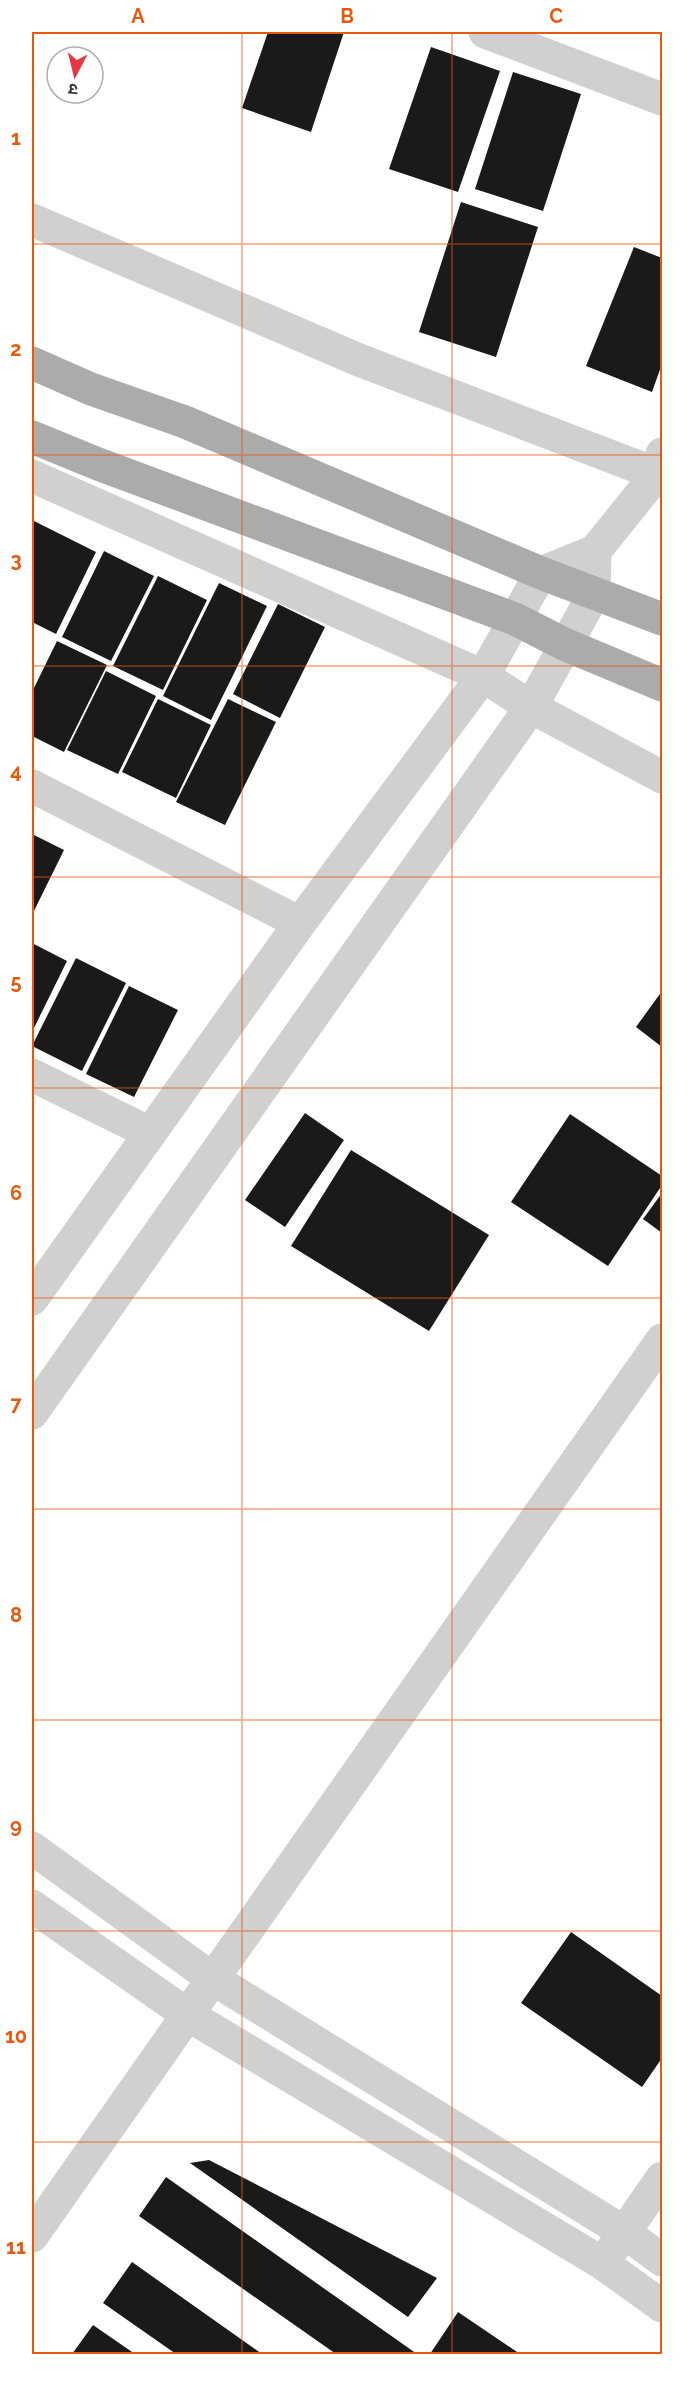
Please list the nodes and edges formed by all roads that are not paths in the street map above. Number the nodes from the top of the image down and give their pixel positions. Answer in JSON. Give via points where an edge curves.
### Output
{"nodes":[{"id":1,"x":485,"y":32,"type":"edge"},
{"id":2,"x":546,"y":42,"type":"edge"},
{"id":3,"x":663,"y":99,"type":"edge"},
{"id":4,"x":32,"y":220,"type":"edge"},
{"id":5,"x":32,"y":363,"type":"edge"},
{"id":6,"x":32,"y":437,"type":"edge"},
{"id":7,"x":661,"y":468,"type":"edge"},
{"id":8,"x":32,"y":476,"type":"edge"},
{"id":9,"x":595,"y":551,"type":"junction"},
{"id":10,"x":541,"y":573,"type":"junction"},
{"id":11,"x":594,"y":594,"type":"junction"},
{"id":12,"x":515,"y":619,"type":"junction"},
{"id":13,"x":663,"y":619,"type":"edge"},
{"id":14,"x":564,"y":644,"type":"junction"},
{"id":15,"x":483,"y":676,"type":"junction"},
{"id":16,"x":663,"y":685,"type":"edge"},
{"id":17,"x":531,"y":707,"type":"junction"},
{"id":18,"x":663,"y":777,"type":"edge"},
{"id":19,"x":32,"y":786,"type":"edge"},
{"id":20,"x":300,"y":923,"type":"junction"},
{"id":21,"x":32,"y":1075,"type":"edge"},
{"id":22,"x":150,"y":1133,"type":"junction"},
{"id":23,"x":32,"y":1299,"type":"edge"},
{"id":24,"x":663,"y":1340,"type":"edge"},
{"id":25,"x":32,"y":1413,"type":"edge"},
{"id":26,"x":32,"y":1848,"type":"edge"},
{"id":27,"x":32,"y":1906,"type":"edge"},
{"id":28,"x":213,"y":1979,"type":"junction"},
{"id":29,"x":188,"y":2015,"type":"junction"},
{"id":30,"x":663,"y":2178,"type":"edge"},
{"id":31,"x":624,"y":2232,"type":"junction"},
{"id":32,"x":32,"y":2236,"type":"edge"},
{"id":33,"x":663,"y":2260,"type":"edge"},
{"id":34,"x":602,"y":2264,"type":"junction"},
{"id":35,"x":663,"y":2306,"type":"edge"}],
"edges":[{"from":1,"to":2,"type":"street"},
{"from":2,"to":3,"type":"street"},
{"from":4,"to":7,"type":"street","via":[[359,360]]},
{"from":5,"to":10,"type":"main road","via":[[91,390],[185,422]]},
{"from":6,"to":12,"type":"main road"},
{"from":7,"to":9,"type":"street"},
{"from":8,"to":15,"type":"street"},
{"from":9,"to":10,"type":"street"},
{"from":9,"to":11,"type":"street"},
{"from":10,"to":11,"type":"main road"},
{"from":10,"to":12,"type":"street"},
{"from":11,"to":13,"type":"main road"},
{"from":11,"to":14,"type":"street"},
{"from":12,"to":14,"type":"main road"},
{"from":12,"to":15,"type":"street"},
{"from":14,"to":16,"type":"main road"},
{"from":14,"to":17,"type":"street"},
{"from":15,"to":17,"type":"street"},
{"from":15,"to":20,"type":"street"},
{"from":17,"to":18,"type":"street"},
{"from":17,"to":25,"type":"street"},
{"from":19,"to":20,"type":"street"},
{"from":20,"to":22,"type":"street"},
{"from":21,"to":22,"type":"street"},
{"from":22,"to":23,"type":"street"},
{"from":24,"to":28,"type":"street"},
{"from":26,"to":28,"type":"street"},
{"from":27,"to":29,"type":"street"},
{"from":28,"to":29,"type":"street"},
{"from":28,"to":31,"type":"street"},
{"from":29,"to":32,"type":"street"},
{"from":29,"to":34,"type":"street"},
{"from":30,"to":31,"type":"street"},
{"from":31,"to":33,"type":"street"},
{"from":31,"to":34,"type":"street"},
{"from":34,"to":35,"type":"street"}]}
